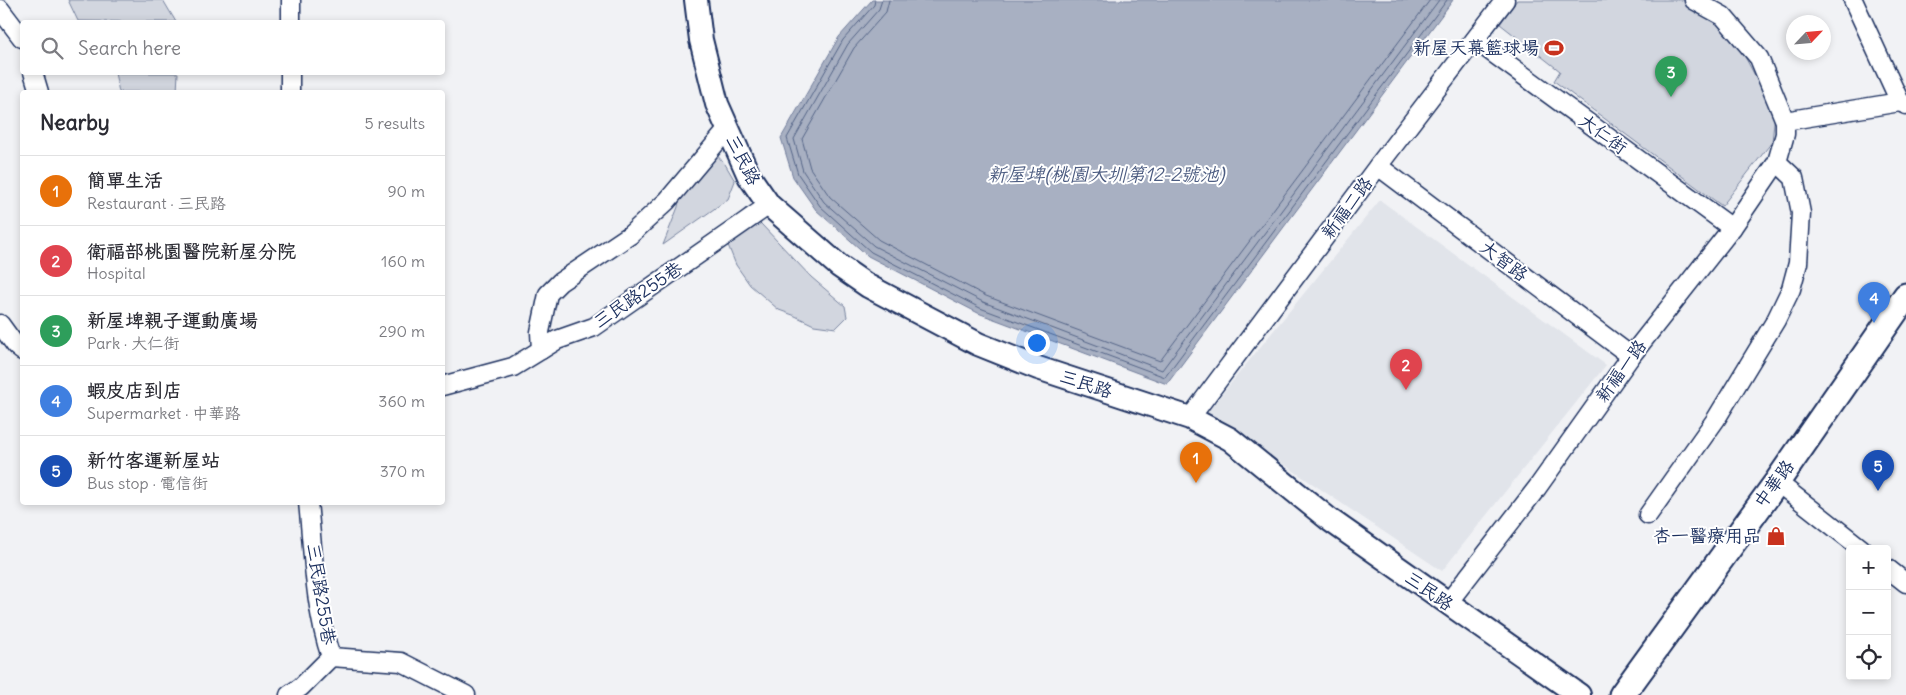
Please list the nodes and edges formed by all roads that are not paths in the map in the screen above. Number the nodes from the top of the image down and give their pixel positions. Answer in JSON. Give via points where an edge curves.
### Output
{"nodes":[{"id":1,"x":291,"y":0,"type":"edge"},
{"id":2,"x":696,"y":0,"type":"edge"},
{"id":3,"x":1505,"y":0,"type":"edge"},
{"id":4,"x":1694,"y":0,"type":"edge"},
{"id":5,"x":1854,"y":0,"type":"edge"},
{"id":6,"x":0,"y":9,"type":"edge"},
{"id":7,"x":291,"y":20,"type":"edge"},
{"id":8,"x":20,"y":35,"type":"edge"},
{"id":9,"x":1475,"y":40,"type":"junction"},
{"id":10,"x":34,"y":75,"type":"edge"},
{"id":11,"x":290,"y":75,"type":"edge"},
{"id":12,"x":38,"y":90,"type":"edge"},
{"id":13,"x":290,"y":90,"type":"edge"},
{"id":14,"x":1903,"y":104,"type":"edge"},
{"id":15,"x":1785,"y":128,"type":"junction"},
{"id":16,"x":728,"y":130,"type":"junction"},
{"id":17,"x":1777,"y":162,"type":"junction"},
{"id":18,"x":1378,"y":166,"type":"junction"},
{"id":19,"x":769,"y":206,"type":"junction"},
{"id":20,"x":1732,"y":228,"type":"junction"},
{"id":21,"x":1906,"y":296,"type":"edge"},
{"id":22,"x":0,"y":324,"type":"edge"},
{"id":23,"x":20,"y":349,"type":"edge"},
{"id":24,"x":541,"y":350,"type":"junction"},
{"id":25,"x":1631,"y":356,"type":"junction"},
{"id":26,"x":445,"y":385,"type":"edge"},
{"id":27,"x":1190,"y":418,"type":"junction"},
{"id":28,"x":1777,"y":482,"type":"junction"},
{"id":29,"x":308,"y":505,"type":"edge"},
{"id":30,"x":1648,"y":515,"type":"dead end"},
{"id":31,"x":1857,"y":545,"type":"edge"},
{"id":32,"x":1891,"y":571,"type":"edge"},
{"id":33,"x":1906,"y":583,"type":"edge"},
{"id":34,"x":1448,"y":604,"type":"junction"},
{"id":35,"x":331,"y":657,"type":"junction"},
{"id":36,"x":289,"y":695,"type":"edge"},
{"id":37,"x":466,"y":695,"type":"edge"},
{"id":38,"x":1579,"y":695,"type":"edge"},
{"id":39,"x":1622,"y":695,"type":"edge"}],
"edges":[{"from":1,"to":7,"type":"street"},
{"from":2,"to":16,"type":"street","name":"三民路","via":[[701,40],[717,104]]},
{"from":3,"to":9,"type":"street","name":"新福二路"},
{"from":4,"to":15,"type":"street","via":[[1723,16],[1760,58]]},
{"from":5,"to":14,"type":"street"},
{"from":6,"to":8,"type":"street"},
{"from":9,"to":18,"type":"street","name":"新福二路"},
{"from":9,"to":20,"type":"street","name":"大仁街"},
{"from":10,"to":12,"type":"street"},
{"from":11,"to":13,"type":"street"},
{"from":14,"to":15,"type":"street"},
{"from":15,"to":17,"type":"street","name":"新福一路"},
{"from":16,"to":19,"type":"street","name":"三民路","via":[[749,176]]},
{"from":16,"to":24,"type":"street","via":[[667,201],[630,235],[560,282],[548,294],[540,332]]},
{"from":17,"to":20,"type":"street","name":"新福一路"},
{"from":17,"to":30,"type":"street","via":[[1794,178],[1801,213],[1798,263],[1791,289],[1716,419]]},
{"from":18,"to":25,"type":"street","name":"大智路"},
{"from":18,"to":27,"type":"street","name":"新福二路"},
{"from":19,"to":24,"type":"street","name":"三民路255巷","via":[[594,327],[557,340]]},
{"from":19,"to":27,"type":"street","name":"三民路","via":[[839,266],[868,286],[978,344],[1038,368]]},
{"from":20,"to":25,"type":"street","name":"新福一路"},
{"from":21,"to":28,"type":"main road","name":"中華路"},
{"from":22,"to":23,"type":"street"},
{"from":24,"to":26,"type":"street","name":"三民路255巷","via":[[512,367]]},
{"from":25,"to":34,"type":"street","name":"新福一路","via":[[1537,488]]},
{"from":27,"to":34,"type":"street","name":"三民路","via":[[1230,439],[1330,520]]},
{"from":28,"to":31,"type":"street"},
{"from":28,"to":39,"type":"main road","name":"中華路"},
{"from":29,"to":35,"type":"street","name":"三民路255巷","via":[[317,589]]},
{"from":32,"to":33,"type":"street"},
{"from":34,"to":38,"type":"street","name":"三民路"},
{"from":35,"to":36,"type":"street","name":"三民路255巷"},
{"from":35,"to":37,"type":"street","via":[[401,662]]}]}
